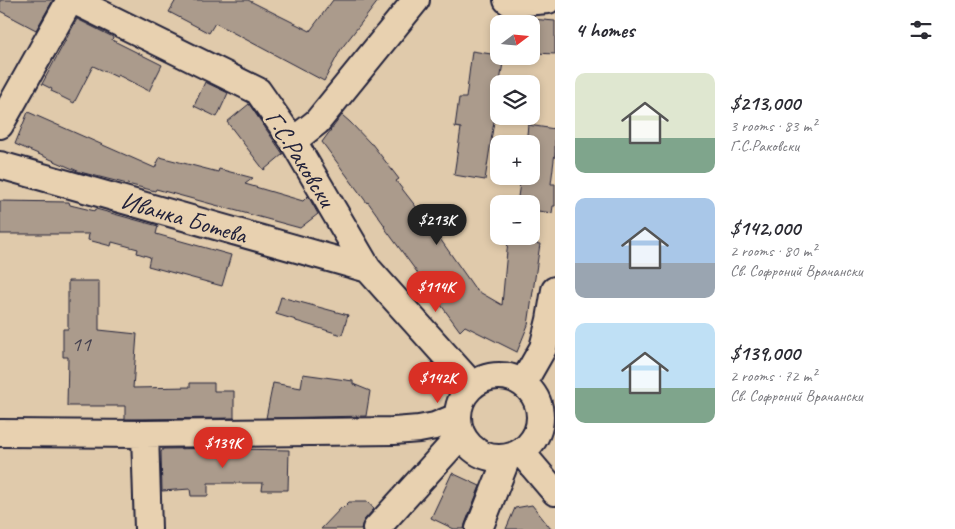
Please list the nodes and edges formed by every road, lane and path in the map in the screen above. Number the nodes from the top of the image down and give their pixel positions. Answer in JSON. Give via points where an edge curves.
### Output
{"nodes":[{"id":1,"x":71,"y":0,"type":"edge"},
{"id":2,"x":416,"y":0,"type":"edge"},
{"id":3,"x":507,"y":0,"type":"edge"},
{"id":4,"x":548,"y":0,"type":"edge"},
{"id":5,"x":0,"y":125,"type":"edge"},
{"id":6,"x":293,"y":141,"type":"junction"},
{"id":7,"x":0,"y":165,"type":"edge"},
{"id":8,"x":368,"y":269,"type":"junction"},
{"id":9,"x":555,"y":290,"type":"edge"},
{"id":10,"x":472,"y":385,"type":"junction"},
{"id":11,"x":539,"y":394,"type":"edge"},
{"id":12,"x":459,"y":426,"type":"junction"},
{"id":13,"x":0,"y":433,"type":"edge"},
{"id":14,"x":145,"y":434,"type":"junction"},
{"id":15,"x":514,"y":455,"type":"junction"},
{"id":16,"x":555,"y":492,"type":"edge"},
{"id":17,"x":148,"y":529,"type":"edge"},
{"id":18,"x":376,"y":529,"type":"edge"},
{"id":19,"x":480,"y":529,"type":"edge"}],
"edges":[{"from":1,"to":5,"type":"street"},
{"from":1,"to":6,"type":"street","name":"Г.С.Раковски","via":[[258,91]]},
{"from":2,"to":6,"type":"street","via":[[317,122]]},
{"from":3,"to":4,"type":"street","via":[[511,3]]},
{"from":6,"to":8,"type":"street","name":"Г.С.Раковски"},
{"from":7,"to":8,"type":"street","name":"Иванка Ботева"},
{"from":8,"to":10,"type":"street","name":"Г.С.Раковски"},
{"from":9,"to":11,"type":"street","via":[[543,348]]},
{"from":10,"to":11,"type":"street","via":[[492,376],[503,376]]},
{"from":10,"to":12,"type":"street","via":[[459,405]]},
{"from":11,"to":15,"type":"street","via":[[539,430],[533,442]]},
{"from":12,"to":14,"type":"street","via":[[394,432]]},
{"from":12,"to":15,"type":"street","via":[[468,445],[476,452],[496,459]]},
{"from":12,"to":18,"type":"street"},
{"from":13,"to":14,"type":"street"},
{"from":14,"to":17,"type":"street"},
{"from":15,"to":16,"type":"street"},
{"from":15,"to":19,"type":"street"}]}
